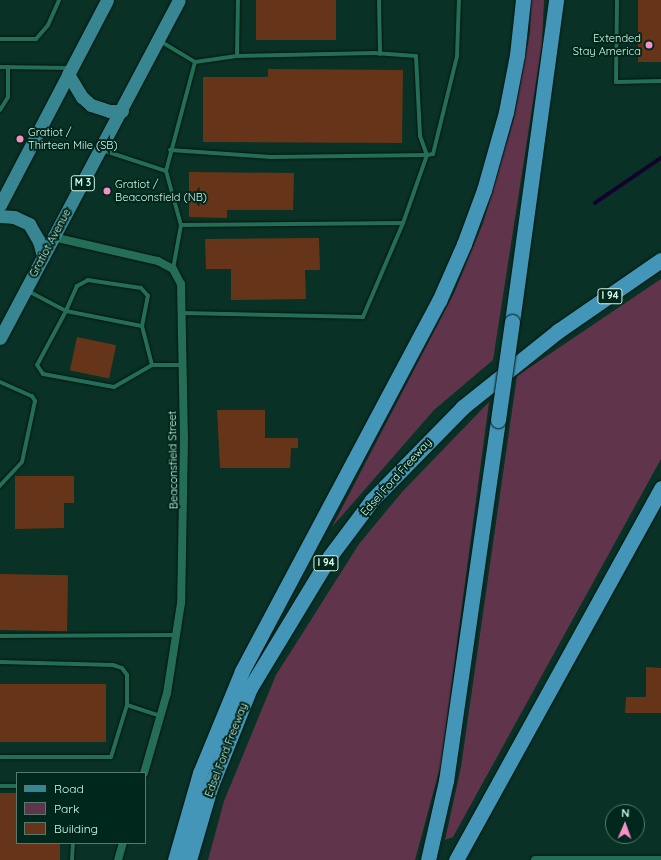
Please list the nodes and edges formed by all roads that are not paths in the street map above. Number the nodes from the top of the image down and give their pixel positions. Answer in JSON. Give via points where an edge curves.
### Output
{"nodes":[{"id":1,"x":59,"y":0,"type":"edge"},
{"id":2,"x":107,"y":0,"type":"edge"},
{"id":3,"x":179,"y":0,"type":"edge"},
{"id":4,"x":238,"y":0,"type":"edge"},
{"id":5,"x":379,"y":0,"type":"edge"},
{"id":6,"x":458,"y":0,"type":"edge"},
{"id":7,"x":523,"y":0,"type":"edge"},
{"id":8,"x":556,"y":0,"type":"edge"},
{"id":9,"x":617,"y":0,"type":"edge"},
{"id":10,"x":0,"y":39,"type":"edge"},
{"id":11,"x":158,"y":40,"type":"junction"},
{"id":12,"x":380,"y":54,"type":"junction"},
{"id":13,"x":237,"y":56,"type":"junction"},
{"id":14,"x":195,"y":62,"type":"junction"},
{"id":15,"x":0,"y":67,"type":"edge"},
{"id":16,"x":8,"y":67,"type":"junction"},
{"id":17,"x":70,"y":71,"type":"junction"},
{"id":18,"x":661,"y":81,"type":"edge"},
{"id":19,"x":0,"y":110,"type":"edge"},
{"id":20,"x":122,"y":111,"type":"junction"},
{"id":21,"x":101,"y":150,"type":"junction"},
{"id":22,"x":170,"y":150,"type":"junction"},
{"id":23,"x":427,"y":155,"type":"junction"},
{"id":24,"x":166,"y":171,"type":"junction"},
{"id":25,"x":0,"y":205,"type":"edge"},
{"id":26,"x":0,"y":216,"type":"edge"},
{"id":27,"x":403,"y":223,"type":"junction"},
{"id":28,"x":181,"y":225,"type":"junction"},
{"id":29,"x":53,"y":237,"type":"junction"},
{"id":30,"x":43,"y":256,"type":"junction"},
{"id":31,"x":661,"y":260,"type":"edge"},
{"id":32,"x":173,"y":269,"type":"junction"},
{"id":33,"x":26,"y":290,"type":"junction"},
{"id":34,"x":66,"y":311,"type":"junction"},
{"id":35,"x":182,"y":313,"type":"junction"},
{"id":36,"x":142,"y":326,"type":"junction"},
{"id":37,"x":0,"y":338,"type":"edge"},
{"id":38,"x":152,"y":365,"type":"junction"},
{"id":39,"x":181,"y":365,"type":"junction"},
{"id":40,"x":0,"y":382,"type":"edge"},
{"id":41,"x":0,"y":486,"type":"edge"},
{"id":42,"x":661,"y":488,"type":"edge"},
{"id":43,"x":178,"y":635,"type":"junction"},
{"id":44,"x":0,"y":636,"type":"edge"},
{"id":45,"x":0,"y":662,"type":"edge"},
{"id":46,"x":126,"y":705,"type":"junction"},
{"id":47,"x":160,"y":716,"type":"junction"},
{"id":48,"x":0,"y":757,"type":"edge"},
{"id":49,"x":144,"y":772,"type":"edge"},
{"id":50,"x":0,"y":786,"type":"edge"},
{"id":51,"x":16,"y":786,"type":"edge"},
{"id":52,"x":73,"y":844,"type":"edge"},
{"id":53,"x":123,"y":844,"type":"edge"},
{"id":54,"x":72,"y":860,"type":"edge"},
{"id":55,"x":118,"y":860,"type":"edge"},
{"id":56,"x":174,"y":860,"type":"edge"},
{"id":57,"x":189,"y":860,"type":"edge"},
{"id":58,"x":428,"y":860,"type":"edge"},
{"id":59,"x":456,"y":860,"type":"edge"},
{"id":60,"x":535,"y":860,"type":"edge"},
{"id":61,"x":661,"y":860,"type":"edge"}],
"edges":[{"from":1,"to":10,"type":"lane","via":[[48,25],[36,39]]},
{"from":2,"to":17,"type":"main road"},
{"from":3,"to":11,"type":"main road","name":"Gratiot Avenue","number":"M 3"},
{"from":4,"to":13,"type":"lane"},
{"from":5,"to":12,"type":"lane"},
{"from":6,"to":23,"type":"lane","via":[[457,56],[433,154]]},
{"from":7,"to":56,"type":"highway","via":[[517,55],[506,112],[484,190],[464,244],[439,301],[242,671],[200,773]]},
{"from":8,"to":58,"type":"highway","bridge":true,"via":[[446,781]]},
{"from":9,"to":18,"type":"lane","via":[[616,82]]},
{"from":11,"to":14,"type":"lane"},
{"from":11,"to":20,"type":"main road","name":"Gratiot Avenue","number":"M 3"},
{"from":12,"to":13,"type":"lane"},
{"from":12,"to":23,"type":"lane","via":[[416,56],[420,136]]},
{"from":13,"to":14,"type":"lane"},
{"from":14,"to":22,"type":"lane"},
{"from":15,"to":16,"type":"lane"},
{"from":16,"to":17,"type":"lane"},
{"from":16,"to":19,"type":"lane","via":[[8,97]]},
{"from":17,"to":20,"type":"main road","via":[[82,97],[91,105],[109,111]]},
{"from":17,"to":25,"type":"main road"},
{"from":20,"to":21,"type":"main road","name":"Gratiot Avenue","number":"M 3"},
{"from":21,"to":24,"type":"lane"},
{"from":21,"to":29,"type":"main road","name":"Gratiot Avenue","number":"M 3"},
{"from":22,"to":23,"type":"lane","via":[[271,157]]},
{"from":22,"to":24,"type":"lane"},
{"from":23,"to":27,"type":"lane"},
{"from":24,"to":28,"type":"lane"},
{"from":26,"to":30,"type":"main road","via":[[14,217],[29,224],[39,241]]},
{"from":27,"to":28,"type":"lane"},
{"from":27,"to":35,"type":"lane","via":[[364,317]]},
{"from":28,"to":32,"type":"lane"},
{"from":29,"to":30,"type":"main road","name":"Gratiot Avenue","number":"M 3"},
{"from":29,"to":32,"type":"street","via":[[148,258]]},
{"from":30,"to":33,"type":"main road","name":"Gratiot Avenue","number":"M 3"},
{"from":31,"to":57,"type":"highway","name":"Edsel Ford Freeway","number":"I 94","via":[[558,331],[462,407],[372,500],[330,556],[250,688],[210,788]]},
{"from":32,"to":35,"type":"street","name":"Beaconsfield Street","via":[[181,284]]},
{"from":33,"to":34,"type":"lane"},
{"from":33,"to":37,"type":"main road","name":"Gratiot Avenue","number":"M 3"},
{"from":34,"to":36,"type":"lane"},
{"from":34,"to":36,"type":"lane","via":[[77,286],[88,280],[141,288],[148,296]]},
{"from":34,"to":38,"type":"lane","via":[[37,365],[40,373],[114,387]]},
{"from":35,"to":39,"type":"street","name":"Beaconsfield Street"},
{"from":36,"to":38,"type":"lane"},
{"from":38,"to":39,"type":"lane"},
{"from":39,"to":43,"type":"street","name":"Beaconsfield Street","via":[[184,545]]},
{"from":40,"to":41,"type":"lane","via":[[32,396],[34,401],[22,462]]},
{"from":42,"to":59,"type":"highway"},
{"from":43,"to":44,"type":"lane"},
{"from":43,"to":47,"type":"street","name":"Beaconsfield Street"},
{"from":45,"to":46,"type":"lane","via":[[113,665],[122,668],[127,675]]},
{"from":46,"to":47,"type":"lane"},
{"from":46,"to":48,"type":"lane","via":[[111,757]]},
{"from":47,"to":49,"type":"street","name":"Beaconsfield Street"},
{"from":50,"to":51,"type":"lane"},
{"from":52,"to":54,"type":"lane"},
{"from":53,"to":55,"type":"street"},
{"from":60,"to":61,"type":"street"}]}
